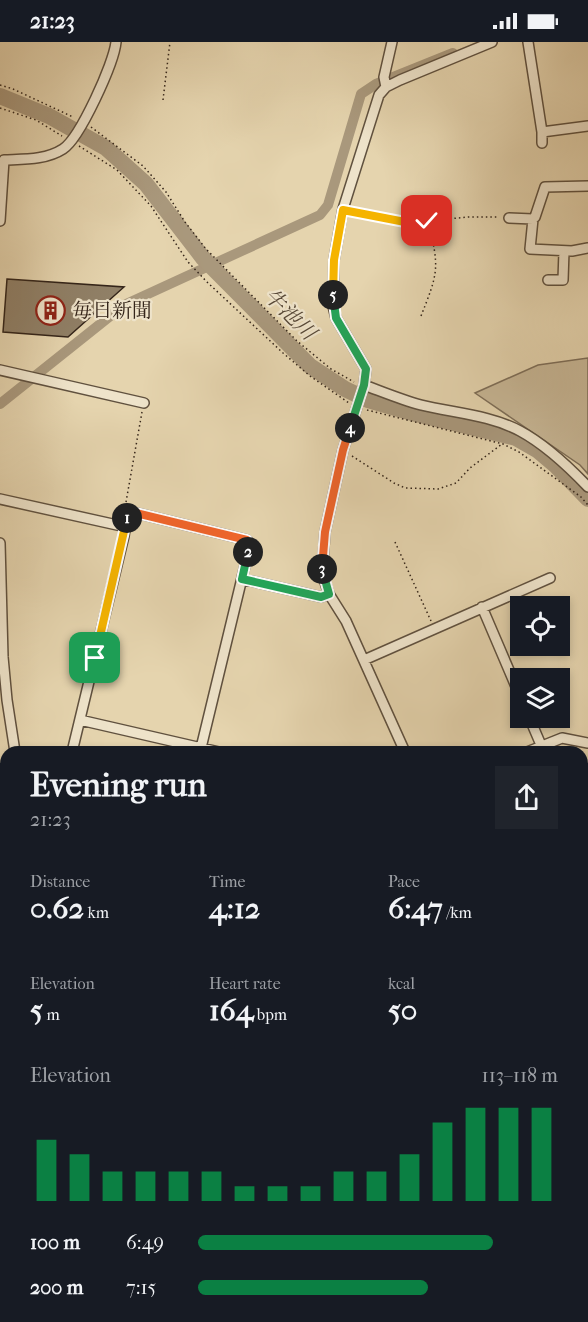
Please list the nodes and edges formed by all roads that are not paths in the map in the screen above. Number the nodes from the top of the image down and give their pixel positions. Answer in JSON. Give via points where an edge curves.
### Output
{"nodes":[{"id":1,"x":116,"y":42,"type":"edge"},
{"id":2,"x":392,"y":42,"type":"edge"},
{"id":3,"x":492,"y":42,"type":"edge"},
{"id":4,"x":528,"y":42,"type":"edge"},
{"id":5,"x":386,"y":87,"type":"junction"},
{"id":6,"x":588,"y":126,"type":"edge"},
{"id":7,"x":542,"y":132,"type":"junction"},
{"id":8,"x":542,"y":144,"type":"dead end"},
{"id":9,"x":588,"y":186,"type":"edge"},
{"id":10,"x":509,"y":218,"type":"road end"},
{"id":11,"x":533,"y":219,"type":"junction"},
{"id":12,"x":0,"y":221,"type":"edge"},
{"id":13,"x":588,"y":248,"type":"edge"},
{"id":14,"x":564,"y":251,"type":"junction"},
{"id":15,"x":548,"y":280,"type":"dead end"},
{"id":16,"x":0,"y":370,"type":"edge"},
{"id":17,"x":363,"y":387,"type":"junction"},
{"id":18,"x":144,"y":404,"type":"road end"},
{"id":19,"x":588,"y":487,"type":"edge"},
{"id":20,"x":0,"y":499,"type":"edge"},
{"id":21,"x":126,"y":527,"type":"junction"},
{"id":22,"x":0,"y":543,"type":"edge"},
{"id":23,"x":550,"y":578,"type":"dead end"},
{"id":24,"x":242,"y":579,"type":"junction"},
{"id":25,"x":329,"y":594,"type":"junction"},
{"id":26,"x":482,"y":608,"type":"junction"},
{"id":27,"x":2,"y":657,"type":"edge"},
{"id":28,"x":364,"y":660,"type":"junction"},
{"id":29,"x":510,"y":673,"type":"edge"},
{"id":30,"x":80,"y":720,"type":"junction"},
{"id":31,"x":535,"y":728,"type":"edge"},
{"id":32,"x":588,"y":743,"type":"edge"},
{"id":33,"x":14,"y":746,"type":"edge"},
{"id":34,"x":74,"y":746,"type":"edge"},
{"id":35,"x":188,"y":746,"type":"edge"},
{"id":36,"x":201,"y":746,"type":"edge"},
{"id":37,"x":402,"y":746,"type":"edge"},
{"id":38,"x":542,"y":746,"type":"edge"},
{"id":39,"x":547,"y":746,"type":"edge"}],
"edges":[{"from":1,"to":12,"type":"street","via":[[111,65],[65,148],[42,158],[4,160]]},
{"from":2,"to":5,"type":"street","via":[[384,77]]},
{"from":3,"to":5,"type":"street"},
{"from":4,"to":7,"type":"street"},
{"from":5,"to":17,"type":"street","via":[[376,102],[343,210],[334,260],[333,306],[366,369]]},
{"from":6,"to":7,"type":"street"},
{"from":7,"to":8,"type":"street"},
{"from":9,"to":11,"type":"street","via":[[545,187]]},
{"from":10,"to":11,"type":"street"},
{"from":11,"to":14,"type":"street","via":[[530,249]]},
{"from":13,"to":14,"type":"street"},
{"from":14,"to":15,"type":"street","via":[[562,280]]},
{"from":16,"to":18,"type":"street"},
{"from":17,"to":19,"type":"street","via":[[520,431],[562,460]]},
{"from":17,"to":25,"type":"street","via":[[343,450],[322,553],[322,573]]},
{"from":20,"to":21,"type":"street"},
{"from":21,"to":24,"type":"street","via":[[128,511],[247,540],[250,545]]},
{"from":21,"to":30,"type":"street"},
{"from":22,"to":27,"type":"street"},
{"from":23,"to":26,"type":"street"},
{"from":24,"to":25,"type":"street","via":[[321,597]]},
{"from":24,"to":36,"type":"street"},
{"from":25,"to":28,"type":"street"},
{"from":26,"to":28,"type":"street"},
{"from":26,"to":29,"type":"street"},
{"from":27,"to":33,"type":"street"},
{"from":28,"to":37,"type":"street"},
{"from":30,"to":34,"type":"street"},
{"from":30,"to":35,"type":"street"},
{"from":31,"to":38,"type":"street"},
{"from":32,"to":39,"type":"street","via":[[562,738]]}]}
